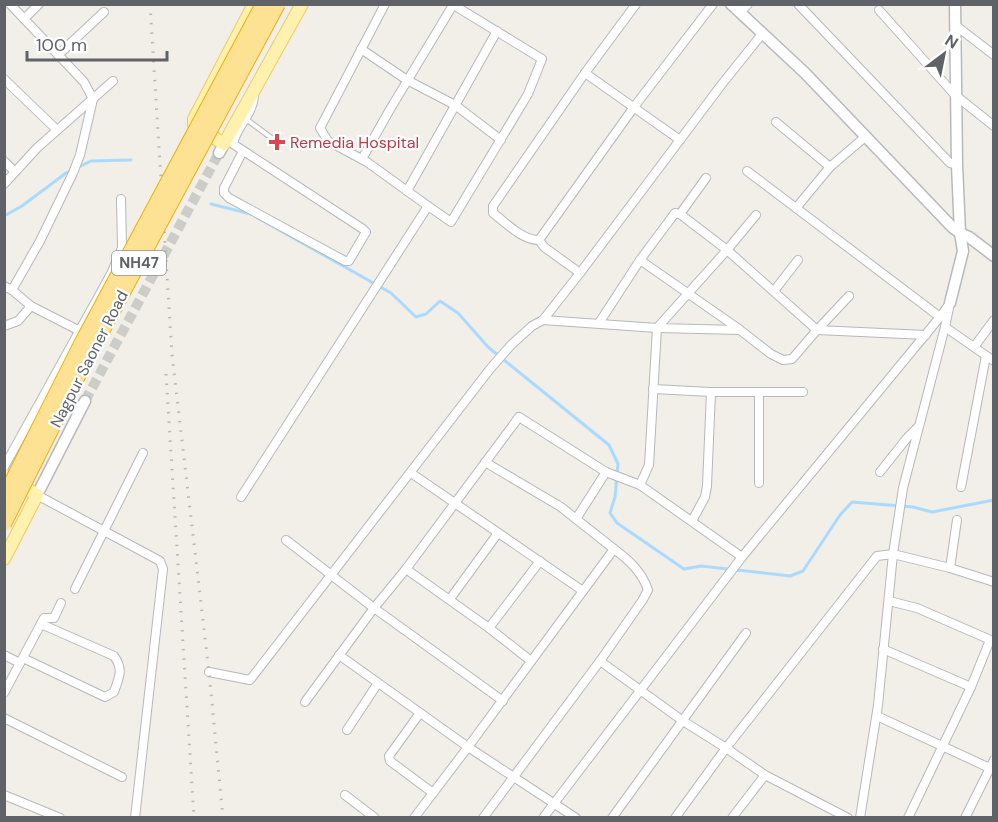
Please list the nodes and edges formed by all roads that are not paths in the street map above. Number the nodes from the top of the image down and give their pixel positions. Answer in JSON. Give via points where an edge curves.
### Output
{"nodes":[{"id":1,"x":10,"y":4,"type":"edge"},
{"id":2,"x":39,"y":4,"type":"edge"},
{"id":3,"x":254,"y":4,"type":"edge"},
{"id":4,"x":263,"y":4,"type":"edge"},
{"id":5,"x":278,"y":4,"type":"edge"},
{"id":6,"x":302,"y":4,"type":"edge"},
{"id":7,"x":385,"y":4,"type":"edge"},
{"id":8,"x":636,"y":4,"type":"edge"},
{"id":9,"x":713,"y":4,"type":"edge"},
{"id":10,"x":731,"y":4,"type":"edge"},
{"id":11,"x":748,"y":4,"type":"edge"},
{"id":12,"x":798,"y":4,"type":"edge"},
{"id":13,"x":452,"y":5,"type":"edge"},
{"id":14,"x":953,"y":6,"type":"edge"},
{"id":15,"x":879,"y":10,"type":"dead end"},
{"id":16,"x":104,"y":12,"type":"dead end"},
{"id":17,"x":740,"y":13,"type":"junction"},
{"id":18,"x":24,"y":19,"type":"junction"},
{"id":19,"x":955,"y":26,"type":"junction"},
{"id":20,"x":497,"y":31,"type":"junction"},
{"id":21,"x":762,"y":34,"type":"junction"},
{"id":22,"x":361,"y":50,"type":"junction"},
{"id":23,"x":58,"y":55,"type":"junction"},
{"id":24,"x":993,"y":55,"type":"edge"},
{"id":25,"x":585,"y":73,"type":"junction"},
{"id":26,"x":4,"y":79,"type":"edge"},
{"id":27,"x":407,"y":80,"type":"junction"},
{"id":28,"x":113,"y":81,"type":"dead end"},
{"id":29,"x":255,"y":89,"type":"junction"},
{"id":30,"x":955,"y":95,"type":"junction"},
{"id":31,"x":93,"y":99,"type":"junction"},
{"id":32,"x":454,"y":105,"type":"junction"},
{"id":33,"x":634,"y":107,"type":"junction"},
{"id":34,"x":246,"y":118,"type":"junction"},
{"id":35,"x":776,"y":122,"type":"dead end"},
{"id":36,"x":993,"y":126,"type":"edge"},
{"id":37,"x":57,"y":130,"type":"junction"},
{"id":38,"x":865,"y":137,"type":"junction"},
{"id":39,"x":501,"y":140,"type":"junction"},
{"id":40,"x":680,"y":140,"type":"junction"},
{"id":41,"x":277,"y":142,"type":"dead end"},
{"id":42,"x":243,"y":151,"type":"junction"},
{"id":43,"x":362,"y":159,"type":"junction"},
{"id":44,"x":4,"y":161,"type":"edge"},
{"id":45,"x":957,"y":165,"type":"junction"},
{"id":46,"x":830,"y":167,"type":"junction"},
{"id":47,"x":747,"y":171,"type":"dead end"},
{"id":48,"x":15,"y":172,"type":"junction"},
{"id":49,"x":706,"y":178,"type":"dead end"},
{"id":50,"x":4,"y":184,"type":"edge"},
{"id":51,"x":407,"y":191,"type":"junction"},
{"id":52,"x":121,"y":199,"type":"dead end"},
{"id":53,"x":428,"y":206,"type":"junction"},
{"id":54,"x":796,"y":208,"type":"junction"},
{"id":55,"x":681,"y":214,"type":"junction"},
{"id":56,"x":756,"y":215,"type":"dead end"},
{"id":57,"x":960,"y":233,"type":"junction"},
{"id":58,"x":539,"y":240,"type":"junction"},
{"id":59,"x":727,"y":250,"type":"junction"},
{"id":60,"x":993,"y":256,"type":"edge"},
{"id":61,"x":640,"y":260,"type":"junction"},
{"id":62,"x":798,"y":260,"type":"dead end"},
{"id":63,"x":580,"y":273,"type":"junction"},
{"id":64,"x":8,"y":288,"type":"edge"},
{"id":65,"x":774,"y":291,"type":"junction"},
{"id":66,"x":688,"y":292,"type":"junction"},
{"id":67,"x":849,"y":296,"type":"dead end"},
{"id":68,"x":950,"y":303,"type":"junction"},
{"id":69,"x":31,"y":306,"type":"junction"},
{"id":70,"x":940,"y":317,"type":"junction"},
{"id":71,"x":543,"y":320,"type":"junction"},
{"id":72,"x":993,"y":320,"type":"edge"},
{"id":73,"x":599,"y":323,"type":"junction"},
{"id":74,"x":4,"y":326,"type":"edge"},
{"id":75,"x":945,"y":327,"type":"junction"},
{"id":76,"x":657,"y":328,"type":"junction"},
{"id":77,"x":740,"y":330,"type":"junction"},
{"id":78,"x":817,"y":330,"type":"junction"},
{"id":79,"x":80,"y":332,"type":"junction"},
{"id":80,"x":926,"y":334,"type":"junction"},
{"id":81,"x":974,"y":347,"type":"junction"},
{"id":82,"x":990,"y":359,"type":"edge"},
{"id":83,"x":653,"y":389,"type":"junction"},
{"id":84,"x":711,"y":392,"type":"junction"},
{"id":85,"x":759,"y":392,"type":"junction"},
{"id":86,"x":803,"y":392,"type":"dead end"},
{"id":87,"x":85,"y":401,"type":"tunnel mouth"},
{"id":88,"x":920,"y":425,"type":"junction"},
{"id":89,"x":143,"y":453,"type":"dead end"},
{"id":90,"x":485,"y":462,"type":"junction"},
{"id":91,"x":4,"y":467,"type":"edge"},
{"id":92,"x":606,"y":472,"type":"junction"},
{"id":93,"x":880,"y":472,"type":"dead end"},
{"id":94,"x":411,"y":473,"type":"junction"},
{"id":95,"x":4,"y":475,"type":"edge"},
{"id":96,"x":759,"y":483,"type":"dead end"},
{"id":97,"x":640,"y":485,"type":"junction"},
{"id":98,"x":961,"y":487,"type":"dead end"},
{"id":99,"x":37,"y":495,"type":"junction"},
{"id":100,"x":4,"y":497,"type":"edge"},
{"id":101,"x":241,"y":497,"type":"dead end"},
{"id":102,"x":454,"y":504,"type":"junction"},
{"id":103,"x":576,"y":519,"type":"junction"},
{"id":104,"x":957,"y":520,"type":"dead end"},
{"id":105,"x":692,"y":521,"type":"junction"},
{"id":106,"x":4,"y":524,"type":"edge"},
{"id":107,"x":103,"y":531,"type":"junction"},
{"id":108,"x":498,"y":533,"type":"junction"},
{"id":109,"x":286,"y":540,"type":"dead end"},
{"id":110,"x":614,"y":549,"type":"junction"},
{"id":111,"x":893,"y":554,"type":"junction"},
{"id":112,"x":742,"y":557,"type":"junction"},
{"id":113,"x":4,"y":559,"type":"edge"},
{"id":114,"x":540,"y":561,"type":"junction"},
{"id":115,"x":950,"y":568,"type":"junction"},
{"id":116,"x":406,"y":569,"type":"junction"},
{"id":117,"x":332,"y":575,"type":"junction"},
{"id":118,"x":993,"y":581,"type":"edge"},
{"id":119,"x":75,"y":589,"type":"dead end"},
{"id":120,"x":583,"y":591,"type":"junction"},
{"id":121,"x":450,"y":599,"type":"junction"},
{"id":122,"x":888,"y":601,"type":"junction"},
{"id":123,"x":61,"y":603,"type":"dead end"},
{"id":124,"x":374,"y":608,"type":"junction"},
{"id":125,"x":41,"y":624,"type":"junction"},
{"id":126,"x":489,"y":628,"type":"junction"},
{"id":127,"x":746,"y":633,"type":"dead end"},
{"id":128,"x":992,"y":641,"type":"edge"},
{"id":129,"x":884,"y":649,"type":"junction"},
{"id":130,"x":4,"y":655,"type":"edge"},
{"id":131,"x":339,"y":655,"type":"junction"},
{"id":132,"x":22,"y":661,"type":"junction"},
{"id":133,"x":531,"y":661,"type":"junction"},
{"id":134,"x":600,"y":661,"type":"junction"},
{"id":135,"x":209,"y":672,"type":"dead end"},
{"id":136,"x":378,"y":683,"type":"junction"},
{"id":137,"x":971,"y":687,"type":"junction"},
{"id":138,"x":641,"y":691,"type":"junction"},
{"id":139,"x":4,"y":693,"type":"edge"},
{"id":140,"x":503,"y":701,"type":"junction"},
{"id":141,"x":305,"y":702,"type":"dead end"},
{"id":142,"x":420,"y":712,"type":"junction"},
{"id":143,"x":877,"y":716,"type":"junction"},
{"id":144,"x":4,"y":718,"type":"edge"},
{"id":145,"x":683,"y":721,"type":"junction"},
{"id":146,"x":347,"y":730,"type":"dead end"},
{"id":147,"x":943,"y":746,"type":"junction"},
{"id":148,"x":468,"y":747,"type":"junction"},
{"id":149,"x":726,"y":748,"type":"junction"},
{"id":150,"x":993,"y":760,"type":"edge"},
{"id":151,"x":992,"y":769,"type":"edge"},
{"id":152,"x":765,"y":775,"type":"junction"},
{"id":153,"x":122,"y":777,"type":"dead end"},
{"id":154,"x":513,"y":777,"type":"junction"},
{"id":155,"x":433,"y":793,"type":"junction"},
{"id":156,"x":4,"y":795,"type":"edge"},
{"id":157,"x":345,"y":795,"type":"dead end"},
{"id":158,"x":553,"y":803,"type":"junction"},
{"id":159,"x":60,"y":818,"type":"edge"},
{"id":160,"x":135,"y":818,"type":"edge"},
{"id":161,"x":375,"y":818,"type":"edge"},
{"id":162,"x":414,"y":818,"type":"edge"},
{"id":163,"x":483,"y":818,"type":"edge"},
{"id":164,"x":543,"y":818,"type":"edge"},
{"id":165,"x":576,"y":818,"type":"edge"},
{"id":166,"x":612,"y":818,"type":"edge"},
{"id":167,"x":675,"y":818,"type":"edge"},
{"id":168,"x":732,"y":818,"type":"edge"},
{"id":169,"x":848,"y":818,"type":"edge"},
{"id":170,"x":860,"y":818,"type":"edge"},
{"id":171,"x":908,"y":818,"type":"edge"},
{"id":172,"x":965,"y":818,"type":"edge"}],
"edges":[{"from":1,"to":18,"type":"street"},
{"from":2,"to":18,"type":"street"},
{"from":3,"to":29,"type":"main road","via":[[194,125],[222,149]]},
{"from":4,"to":100,"type":"highway","name":"Nagpur Saoner Road","number":"NH47","bridge":true},
{"from":5,"to":106,"type":"highway","name":"Nagpur Saoner Road","number":"NH47","bridge":true,"via":[[77,378]]},
{"from":6,"to":29,"type":"main road"},
{"from":7,"to":22,"type":"street"},
{"from":8,"to":25,"type":"street"},
{"from":9,"to":33,"type":"street"},
{"from":10,"to":17,"type":"street"},
{"from":11,"to":17,"type":"street"},
{"from":12,"to":45,"type":"street","via":[[950,163]]},
{"from":13,"to":20,"type":"street"},
{"from":13,"to":27,"type":"street"},
{"from":14,"to":19,"type":"street"},
{"from":15,"to":30,"type":"street"},
{"from":16,"to":23,"type":"street"},
{"from":17,"to":21,"type":"street"},
{"from":18,"to":23,"type":"street"},
{"from":19,"to":24,"type":"street"},
{"from":19,"to":30,"type":"street"},
{"from":20,"to":32,"type":"street"},
{"from":20,"to":39,"type":"street","via":[[542,59],[528,94]]},
{"from":21,"to":38,"type":"street"},
{"from":21,"to":40,"type":"street"},
{"from":22,"to":27,"type":"street"},
{"from":22,"to":43,"type":"street","via":[[320,128],[328,141]]},
{"from":23,"to":31,"type":"street","via":[[84,82]]},
{"from":25,"to":33,"type":"street"},
{"from":25,"to":58,"type":"street","via":[[493,206],[493,213],[526,238]]},
{"from":26,"to":37,"type":"street"},
{"from":27,"to":32,"type":"street"},
{"from":27,"to":43,"type":"street"},
{"from":28,"to":31,"type":"street"},
{"from":29,"to":34,"type":"street","via":[[253,106]]},
{"from":30,"to":36,"type":"street"},
{"from":30,"to":45,"type":"street"},
{"from":31,"to":37,"type":"street"},
{"from":31,"to":64,"type":"street","via":[[74,173],[40,240]]},
{"from":32,"to":39,"type":"street"},
{"from":32,"to":51,"type":"street"},
{"from":33,"to":40,"type":"street"},
{"from":33,"to":58,"type":"street"},
{"from":34,"to":41,"type":"lane"},
{"from":34,"to":42,"type":"street","via":[[233,142]]},
{"from":35,"to":46,"type":"street"},
{"from":37,"to":48,"type":"street"},
{"from":38,"to":46,"type":"street"},
{"from":38,"to":57,"type":"street"},
{"from":39,"to":53,"type":"street","via":[[451,222]]},
{"from":40,"to":63,"type":"street"},
{"from":42,"to":42,"type":"street","via":[[366,232],[349,261],[224,193]]},
{"from":43,"to":51,"type":"street"},
{"from":44,"to":48,"type":"street"},
{"from":45,"to":57,"type":"street"},
{"from":46,"to":54,"type":"street"},
{"from":47,"to":54,"type":"street"},
{"from":48,"to":50,"type":"street"},
{"from":49,"to":55,"type":"street"},
{"from":51,"to":53,"type":"street"},
{"from":52,"to":79,"type":"street","via":[[122,248]]},
{"from":53,"to":101,"type":"street"},
{"from":54,"to":70,"type":"street"},
{"from":55,"to":59,"type":"street"},
{"from":55,"to":61,"type":"street","via":[[675,213]]},
{"from":56,"to":59,"type":"street"},
{"from":57,"to":60,"type":"street"},
{"from":57,"to":68,"type":"street","via":[[963,251]]},
{"from":58,"to":63,"type":"street"},
{"from":59,"to":65,"type":"street"},
{"from":59,"to":66,"type":"street"},
{"from":61,"to":66,"type":"street"},
{"from":61,"to":73,"type":"street"},
{"from":62,"to":65,"type":"street"},
{"from":63,"to":71,"type":"street"},
{"from":64,"to":69,"type":"street"},
{"from":65,"to":78,"type":"street"},
{"from":66,"to":76,"type":"street"},
{"from":66,"to":77,"type":"street"},
{"from":67,"to":78,"type":"street"},
{"from":68,"to":70,"type":"street"},
{"from":68,"to":75,"type":"street"},
{"from":69,"to":74,"type":"street","via":[[18,321]]},
{"from":69,"to":79,"type":"street"},
{"from":70,"to":80,"type":"street"},
{"from":71,"to":73,"type":"street"},
{"from":71,"to":94,"type":"street","via":[[511,345],[490,369]]},
{"from":72,"to":81,"type":"street"},
{"from":73,"to":76,"type":"street"},
{"from":75,"to":81,"type":"street"},
{"from":75,"to":88,"type":"street"},
{"from":76,"to":77,"type":"street"},
{"from":76,"to":83,"type":"street"},
{"from":77,"to":78,"type":"street","via":[[783,360],[792,359]]},
{"from":78,"to":80,"type":"street"},
{"from":79,"to":91,"type":"street"},
{"from":80,"to":112,"type":"street"},
{"from":81,"to":82,"type":"street"},
{"from":82,"to":98,"type":"street"},
{"from":83,"to":84,"type":"street"},
{"from":83,"to":97,"type":"street","via":[[649,465]]},
{"from":84,"to":85,"type":"street"},
{"from":84,"to":105,"type":"street","via":[[707,486]]},
{"from":85,"to":86,"type":"street"},
{"from":85,"to":96,"type":"street"},
{"from":87,"to":99,"type":"street"},
{"from":88,"to":93,"type":"street"},
{"from":88,"to":111,"type":"street","via":[[903,488]]},
{"from":89,"to":107,"type":"street"},
{"from":90,"to":92,"type":"street","via":[[519,417]]},
{"from":90,"to":102,"type":"street"},
{"from":90,"to":103,"type":"street"},
{"from":92,"to":97,"type":"street"},
{"from":92,"to":103,"type":"street"},
{"from":94,"to":102,"type":"street"},
{"from":94,"to":117,"type":"street"},
{"from":95,"to":99,"type":"main road"},
{"from":97,"to":105,"type":"street"},
{"from":99,"to":107,"type":"street"},
{"from":99,"to":113,"type":"main road"},
{"from":102,"to":108,"type":"street"},
{"from":102,"to":116,"type":"street"},
{"from":103,"to":110,"type":"street"},
{"from":104,"to":115,"type":"street"},
{"from":105,"to":112,"type":"street"},
{"from":107,"to":119,"type":"street"},
{"from":107,"to":160,"type":"street","via":[[160,561],[163,569]]},
{"from":108,"to":114,"type":"street"},
{"from":108,"to":121,"type":"street"},
{"from":109,"to":117,"type":"street"},
{"from":110,"to":120,"type":"street"},
{"from":110,"to":134,"type":"street","via":[[630,561],[648,590]]},
{"from":111,"to":115,"type":"street"},
{"from":111,"to":122,"type":"street"},
{"from":111,"to":149,"type":"street","via":[[877,556]]},
{"from":112,"to":138,"type":"street"},
{"from":114,"to":120,"type":"street"},
{"from":114,"to":126,"type":"street"},
{"from":115,"to":118,"type":"street"},
{"from":116,"to":121,"type":"street"},
{"from":116,"to":124,"type":"street"},
{"from":117,"to":124,"type":"street"},
{"from":117,"to":135,"type":"street","via":[[250,680]]},
{"from":120,"to":133,"type":"street"},
{"from":121,"to":126,"type":"street"},
{"from":122,"to":128,"type":"street","via":[[917,608]]},
{"from":122,"to":129,"type":"street"},
{"from":123,"to":125,"type":"street","via":[[54,618],[44,618]]},
{"from":124,"to":131,"type":"street"},
{"from":124,"to":140,"type":"street"},
{"from":125,"to":132,"type":"street"},
{"from":125,"to":132,"type":"street","via":[[114,656],[121,674],[114,692],[105,697]]},
{"from":126,"to":133,"type":"street"},
{"from":127,"to":145,"type":"street"},
{"from":128,"to":137,"type":"street"},
{"from":129,"to":137,"type":"street"},
{"from":129,"to":143,"type":"street"},
{"from":130,"to":132,"type":"street"},
{"from":131,"to":136,"type":"street"},
{"from":131,"to":141,"type":"street"},
{"from":132,"to":139,"type":"street"},
{"from":133,"to":140,"type":"street"},
{"from":134,"to":138,"type":"street"},
{"from":134,"to":154,"type":"street"},
{"from":136,"to":142,"type":"street"},
{"from":136,"to":146,"type":"street"},
{"from":137,"to":147,"type":"street"},
{"from":138,"to":145,"type":"street"},
{"from":138,"to":158,"type":"street"},
{"from":140,"to":148,"type":"street"},
{"from":142,"to":148,"type":"street"},
{"from":142,"to":155,"type":"street","via":[[389,756],[390,761]]},
{"from":143,"to":147,"type":"street"},
{"from":143,"to":170,"type":"street"},
{"from":144,"to":153,"type":"street"},
{"from":145,"to":149,"type":"street"},
{"from":145,"to":166,"type":"street"},
{"from":147,"to":151,"type":"street"},
{"from":147,"to":171,"type":"street"},
{"from":148,"to":154,"type":"street"},
{"from":148,"to":155,"type":"street"},
{"from":149,"to":152,"type":"street"},
{"from":149,"to":167,"type":"street"},
{"from":150,"to":151,"type":"street"},
{"from":151,"to":172,"type":"street"},
{"from":152,"to":168,"type":"street"},
{"from":152,"to":169,"type":"street"},
{"from":154,"to":158,"type":"street"},
{"from":154,"to":163,"type":"street"},
{"from":155,"to":162,"type":"street"},
{"from":156,"to":159,"type":"street"},
{"from":157,"to":161,"type":"street"},
{"from":158,"to":164,"type":"street"},
{"from":158,"to":165,"type":"street"}]}
